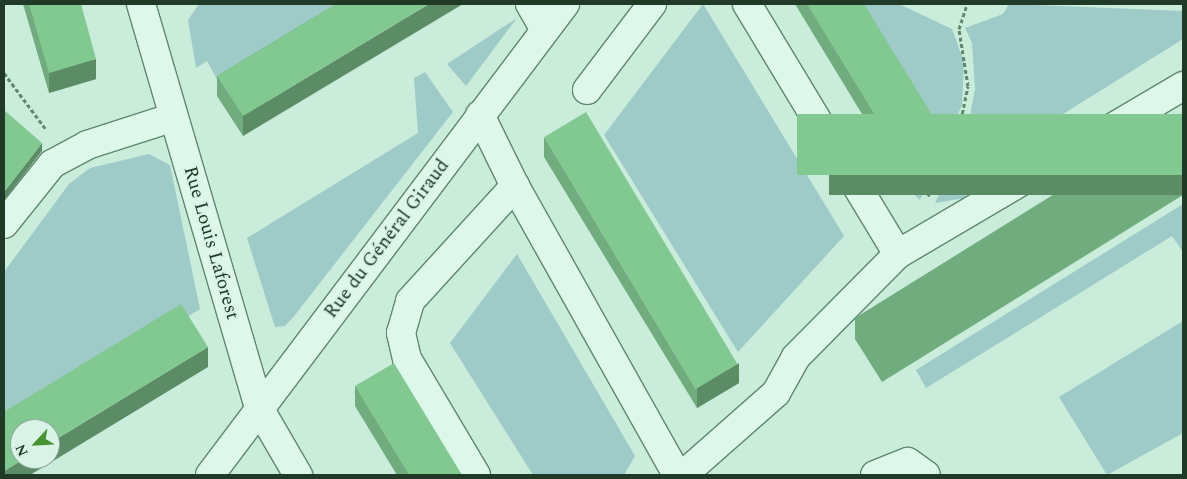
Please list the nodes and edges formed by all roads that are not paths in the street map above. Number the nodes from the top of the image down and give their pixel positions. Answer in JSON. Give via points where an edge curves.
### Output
{"nodes":[{"id":1,"x":141,"y":4,"type":"edge"},
{"id":2,"x":530,"y":4,"type":"edge"},
{"id":3,"x":565,"y":4,"type":"edge"},
{"id":4,"x":652,"y":4,"type":"edge"},
{"id":5,"x":746,"y":4,"type":"edge"},
{"id":6,"x":545,"y":30,"type":"junction"},
{"id":7,"x":1183,"y":86,"type":"edge"},
{"id":8,"x":586,"y":90,"type":"dead end"},
{"id":9,"x":172,"y":111,"type":"junction"},
{"id":10,"x":480,"y":115,"type":"junction"},
{"id":11,"x":515,"y":186,"type":"junction"},
{"id":12,"x":4,"y":224,"type":"edge"},
{"id":13,"x":898,"y":254,"type":"junction"},
{"id":14,"x":259,"y":408,"type":"junction"},
{"id":15,"x":210,"y":475,"type":"edge"},
{"id":16,"x":298,"y":475,"type":"edge"},
{"id":17,"x":476,"y":475,"type":"edge"},
{"id":18,"x":677,"y":475,"type":"edge"},
{"id":19,"x":683,"y":475,"type":"edge"},
{"id":20,"x":875,"y":475,"type":"edge"},
{"id":21,"x":926,"y":475,"type":"edge"}],
"edges":[{"from":1,"to":9,"type":"street","name":"Rue Louis Laforest"},
{"from":2,"to":6,"type":"street"},
{"from":3,"to":6,"type":"street","name":"Rue du Général Giraud"},
{"from":4,"to":8,"type":"street"},
{"from":5,"to":13,"type":"street"},
{"from":6,"to":10,"type":"street","name":"Rue du Général Giraud"},
{"from":7,"to":13,"type":"street"},
{"from":9,"to":12,"type":"street","via":[[52,164]]},
{"from":9,"to":14,"type":"street","name":"Rue Louis Laforest"},
{"from":10,"to":11,"type":"street"},
{"from":10,"to":14,"type":"street","name":"Rue du Général Giraud"},
{"from":11,"to":17,"type":"street","via":[[410,301],[401,333],[407,359]]},
{"from":11,"to":18,"type":"street"},
{"from":13,"to":19,"type":"street","via":[[796,357],[776,393]]},
{"from":14,"to":15,"type":"street","name":"Rue du Général Giraud"},
{"from":14,"to":16,"type":"street","name":"Rue Louis Laforest"},
{"from":20,"to":21,"type":"street","via":[[908,462]]}]}
